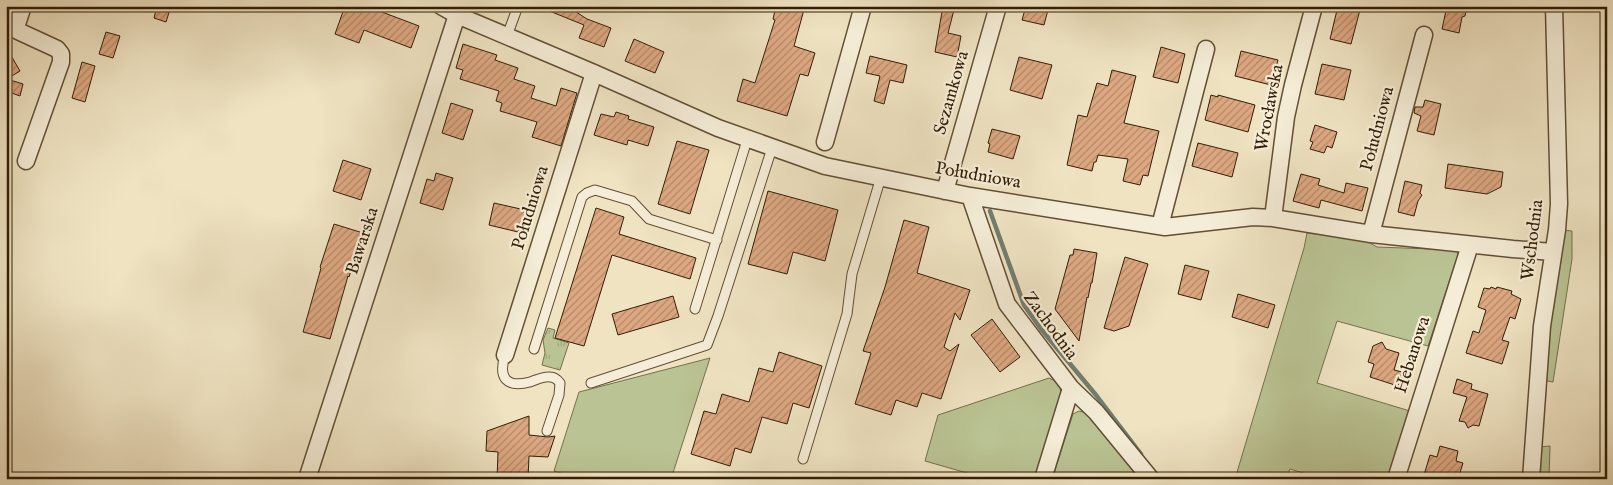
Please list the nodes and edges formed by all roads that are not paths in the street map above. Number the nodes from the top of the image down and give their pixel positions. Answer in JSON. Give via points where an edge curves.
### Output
{"nodes":[{"id":1,"x":23,"y":6,"type":"edge"},
{"id":2,"x":441,"y":6,"type":"edge"},
{"id":3,"x":518,"y":6,"type":"edge"},
{"id":4,"x":863,"y":6,"type":"edge"},
{"id":5,"x":998,"y":6,"type":"edge"},
{"id":6,"x":1314,"y":6,"type":"edge"},
{"id":7,"x":1554,"y":6,"type":"edge"},
{"id":8,"x":457,"y":15,"type":"junction"},
{"id":9,"x":1424,"y":35,"type":"dead end"},
{"id":10,"x":507,"y":36,"type":"junction"},
{"id":11,"x":1206,"y":49,"type":"dead end"},
{"id":12,"x":594,"y":73,"type":"junction"},
{"id":13,"x":747,"y":140,"type":"junction"},
{"id":14,"x":825,"y":142,"type":"dead end"},
{"id":15,"x":772,"y":148,"type":"junction"},
{"id":16,"x":26,"y":161,"type":"dead end"},
{"id":17,"x":882,"y":177,"type":"junction"},
{"id":18,"x":945,"y":191,"type":"junction"},
{"id":19,"x":970,"y":196,"type":"junction"},
{"id":20,"x":1273,"y":218,"type":"junction"},
{"id":21,"x":1160,"y":226,"type":"junction"},
{"id":22,"x":1371,"y":234,"type":"junction"},
{"id":23,"x":717,"y":240,"type":"junction"},
{"id":24,"x":1470,"y":245,"type":"junction"},
{"id":25,"x":1552,"y":252,"type":"junction"},
{"id":26,"x":695,"y":309,"type":"dead end"},
{"id":27,"x":534,"y":349,"type":"dead end"},
{"id":28,"x":505,"y":355,"type":"joint"},
{"id":29,"x":591,"y":383,"type":"dead end"},
{"id":30,"x":1071,"y":388,"type":"junction"},
{"id":31,"x":547,"y":431,"type":"dead end"},
{"id":32,"x":803,"y":459,"type":"dead end"},
{"id":33,"x":306,"y":479,"type":"edge"},
{"id":34,"x":1043,"y":479,"type":"edge"},
{"id":35,"x":1151,"y":479,"type":"edge"},
{"id":36,"x":1396,"y":479,"type":"edge"},
{"id":37,"x":1530,"y":479,"type":"edge"}],
"edges":[{"from":1,"to":16,"type":"street","via":[[16,27],[18,31],[57,49],[61,54]]},
{"from":2,"to":8,"type":"street","name":"Południowa"},
{"from":3,"to":10,"type":"lane"},
{"from":4,"to":14,"type":"street"},
{"from":5,"to":18,"type":"street","name":"Sezamkowa"},
{"from":6,"to":20,"type":"street","name":"Wrocławska","via":[[1286,117]]},
{"from":7,"to":25,"type":"street","name":"Wschodnia","via":[[1559,204]]},
{"from":8,"to":10,"type":"street","name":"Południowa"},
{"from":8,"to":33,"type":"street","name":"Bawarska"},
{"from":9,"to":22,"type":"street","name":"Południowa"},
{"from":10,"to":12,"type":"street","name":"Południowa"},
{"from":11,"to":21,"type":"street"},
{"from":12,"to":13,"type":"street","name":"Południowa"},
{"from":12,"to":28,"type":"street","name":"Południowa"},
{"from":13,"to":15,"type":"street","name":"Południowa"},
{"from":13,"to":23,"type":"lane"},
{"from":15,"to":17,"type":"street","name":"Południowa","via":[[825,166]]},
{"from":15,"to":29,"type":"lane","via":[[707,345]]},
{"from":17,"to":18,"type":"street","name":"Południowa"},
{"from":17,"to":32,"type":"lane","via":[[852,274],[847,314]]},
{"from":18,"to":19,"type":"street","name":"Południowa"},
{"from":19,"to":21,"type":"street","name":"Południowa"},
{"from":19,"to":30,"type":"street","name":"Zachodnia","via":[[1007,304]]},
{"from":20,"to":21,"type":"street","name":"Południowa"},
{"from":20,"to":22,"type":"street","name":"Południowa"},
{"from":22,"to":24,"type":"street","name":"Południowa"},
{"from":23,"to":26,"type":"lane"},
{"from":23,"to":27,"type":"lane","via":[[649,219],[632,202],[595,190],[587,193],[582,198]]},
{"from":24,"to":25,"type":"street","name":"Południowa"},
{"from":24,"to":36,"type":"street","name":"Hebanowa"},
{"from":25,"to":37,"type":"street","name":"Wschodnia","via":[[1541,334]]},
{"from":28,"to":31,"type":"lane","via":[[502,370],[506,381],[520,384],[549,376],[560,382]]},
{"from":30,"to":34,"type":"street","name":"Zachodnia"},
{"from":30,"to":35,"type":"street","via":[[1096,412]]}]}
